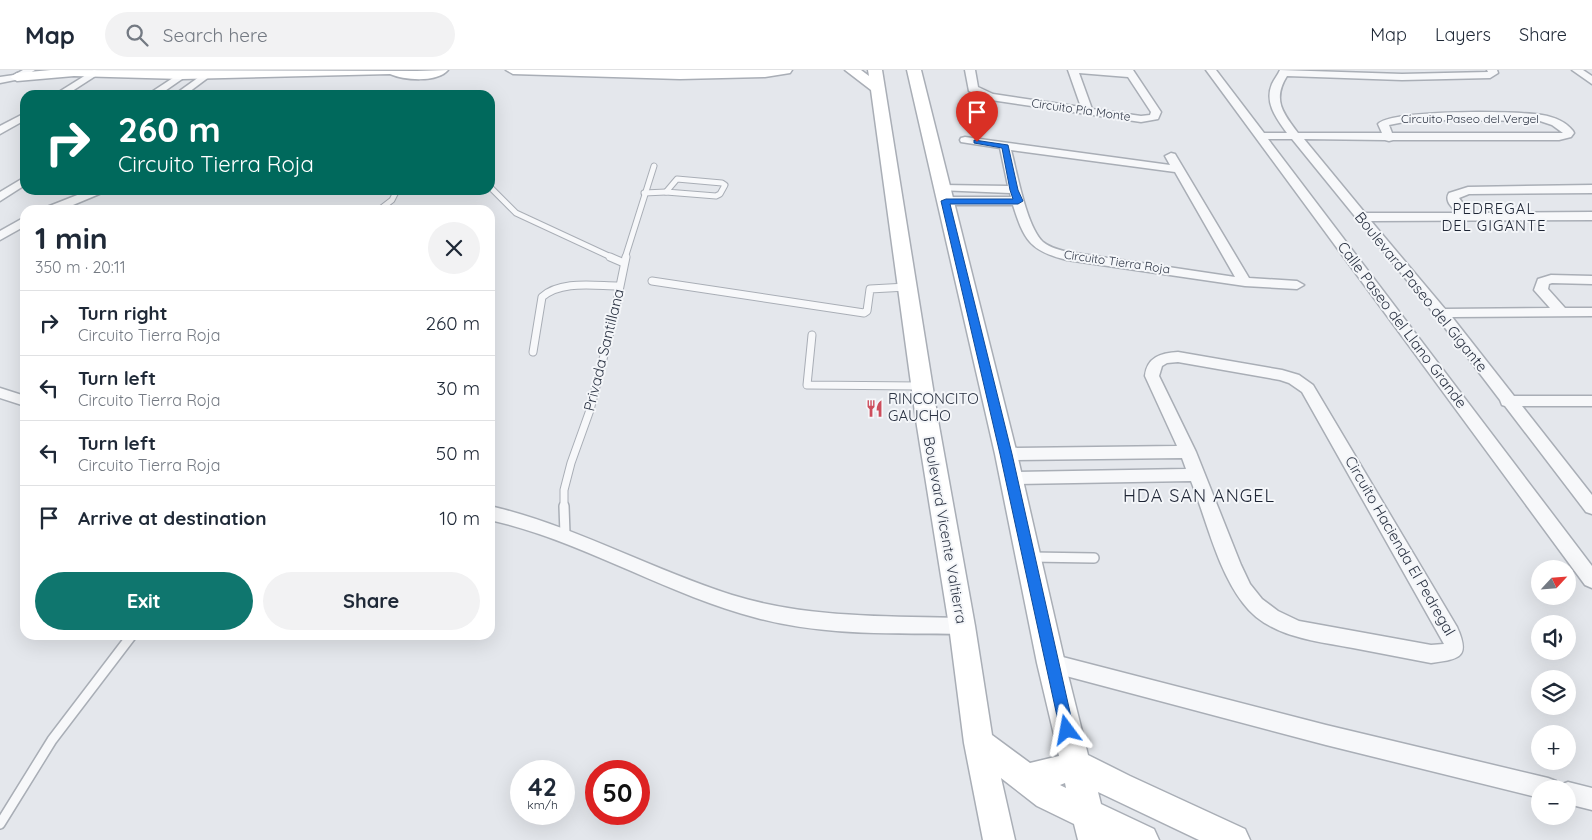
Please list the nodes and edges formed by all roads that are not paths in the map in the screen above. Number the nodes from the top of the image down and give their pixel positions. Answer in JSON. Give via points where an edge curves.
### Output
{"nodes":[{"id":1,"x":30,"y":70,"type":"edge"},
{"id":2,"x":392,"y":70,"type":"edge"},
{"id":3,"x":441,"y":70,"type":"edge"},
{"id":4,"x":514,"y":70,"type":"edge"},
{"id":5,"x":785,"y":70,"type":"edge"},
{"id":6,"x":852,"y":70,"type":"edge"},
{"id":7,"x":914,"y":70,"type":"edge"},
{"id":8,"x":970,"y":70,"type":"edge"},
{"id":9,"x":1073,"y":70,"type":"edge"},
{"id":10,"x":1079,"y":70,"type":"edge"},
{"id":11,"x":1211,"y":70,"type":"edge"},
{"id":12,"x":1389,"y":70,"type":"edge"},
{"id":13,"x":1492,"y":70,"type":"edge"},
{"id":14,"x":1577,"y":70,"type":"edge"},
{"id":15,"x":741,"y":71,"type":"edge"},
{"id":16,"x":1285,"y":71,"type":"edge"},
{"id":17,"x":1130,"y":72,"type":"edge"},
{"id":18,"x":94,"y":73,"type":"junction"},
{"id":19,"x":174,"y":73,"type":"edge"},
{"id":20,"x":206,"y":75,"type":"junction"},
{"id":21,"x":18,"y":76,"type":"junction"},
{"id":22,"x":1377,"y":76,"type":"junction"},
{"id":23,"x":0,"y":80,"type":"edge"},
{"id":24,"x":877,"y":80,"type":"edge"},
{"id":25,"x":1592,"y":81,"type":"edge"},
{"id":26,"x":67,"y":90,"type":"edge"},
{"id":27,"x":157,"y":90,"type":"edge"},
{"id":28,"x":186,"y":90,"type":"edge"},
{"id":29,"x":1087,"y":110,"type":"junction"},
{"id":30,"x":20,"y":119,"type":"edge"},
{"id":31,"x":0,"y":131,"type":"edge"},
{"id":32,"x":1262,"y":136,"type":"junction"},
{"id":33,"x":1296,"y":137,"type":"junction"},
{"id":34,"x":1389,"y":138,"type":"junction"},
{"id":35,"x":965,"y":140,"type":"dead end"},
{"id":36,"x":1006,"y":146,"type":"junction"},
{"id":37,"x":1171,"y":156,"type":"dead end"},
{"id":38,"x":654,"y":166,"type":"dead end"},
{"id":39,"x":1178,"y":169,"type":"junction"},
{"id":40,"x":20,"y":183,"type":"edge"},
{"id":41,"x":1592,"y":189,"type":"edge"},
{"id":42,"x":495,"y":192,"type":"edge"},
{"id":43,"x":666,"y":192,"type":"junction"},
{"id":44,"x":644,"y":193,"type":"junction"},
{"id":45,"x":944,"y":194,"type":"junction"},
{"id":46,"x":88,"y":195,"type":"edge"},
{"id":47,"x":394,"y":195,"type":"edge"},
{"id":48,"x":1016,"y":195,"type":"junction"},
{"id":49,"x":0,"y":197,"type":"edge"},
{"id":50,"x":63,"y":205,"type":"edge"},
{"id":51,"x":386,"y":205,"type":"edge"},
{"id":52,"x":1466,"y":216,"type":"junction"},
{"id":53,"x":1592,"y":216,"type":"edge"},
{"id":54,"x":1362,"y":217,"type":"junction"},
{"id":55,"x":20,"y":224,"type":"edge"},
{"id":56,"x":0,"y":236,"type":"edge"},
{"id":57,"x":624,"y":263,"type":"junction"},
{"id":58,"x":1592,"y":280,"type":"edge"},
{"id":59,"x":652,"y":281,"type":"dead end"},
{"id":60,"x":1245,"y":282,"type":"junction"},
{"id":61,"x":1297,"y":285,"type":"dead end"},
{"id":62,"x":619,"y":286,"type":"junction"},
{"id":63,"x":907,"y":287,"type":"junction"},
{"id":64,"x":1561,"y":312,"type":"junction"},
{"id":65,"x":1592,"y":312,"type":"edge"},
{"id":66,"x":1440,"y":313,"type":"junction"},
{"id":67,"x":812,"y":335,"type":"dead end"},
{"id":68,"x":533,"y":352,"type":"dead end"},
{"id":69,"x":922,"y":386,"type":"junction"},
{"id":70,"x":0,"y":393,"type":"edge"},
{"id":71,"x":20,"y":399,"type":"edge"},
{"id":72,"x":1507,"y":400,"type":"junction"},
{"id":73,"x":1592,"y":401,"type":"edge"},
{"id":74,"x":1188,"y":452,"type":"junction"},
{"id":75,"x":1006,"y":454,"type":"junction"},
{"id":76,"x":1198,"y":475,"type":"junction"},
{"id":77,"x":1011,"y":478,"type":"junction"},
{"id":78,"x":1592,"y":507,"type":"edge"},
{"id":79,"x":495,"y":514,"type":"edge"},
{"id":80,"x":565,"y":534,"type":"junction"},
{"id":81,"x":1028,"y":558,"type":"junction"},
{"id":82,"x":1094,"y":558,"type":"dead end"},
{"id":83,"x":1590,"y":575,"type":"edge"},
{"id":84,"x":962,"y":626,"type":"junction"},
{"id":85,"x":128,"y":640,"type":"edge"},
{"id":86,"x":1051,"y":663,"type":"junction"},
{"id":87,"x":979,"y":742,"type":"junction"},
{"id":88,"x":1075,"y":764,"type":"junction"},
{"id":89,"x":1025,"y":780,"type":"junction"},
{"id":90,"x":1531,"y":785,"type":"edge"},
{"id":91,"x":1576,"y":795,"type":"edge"},
{"id":92,"x":1592,"y":799,"type":"edge"},
{"id":93,"x":0,"y":824,"type":"edge"},
{"id":94,"x":1091,"y":827,"type":"edge"},
{"id":95,"x":1000,"y":840,"type":"edge"},
{"id":96,"x":1143,"y":840,"type":"edge"},
{"id":97,"x":1234,"y":840,"type":"edge"}],
"edges":[{"from":1,"to":21,"type":"street"},
{"from":2,"to":3,"type":"main road","via":[[406,75]]},
{"from":2,"to":20,"type":"main road"},
{"from":4,"to":15,"type":"main road","via":[[671,77]]},
{"from":5,"to":15,"type":"main road","via":[[758,75]]},
{"from":6,"to":24,"type":"main road"},
{"from":7,"to":45,"type":"main road"},
{"from":8,"to":29,"type":"street","name":"Circuito Pía Monte","via":[[972,86],[983,95]]},
{"from":9,"to":29,"type":"street"},
{"from":10,"to":17,"type":"street"},
{"from":11,"to":32,"type":"street","name":"Calle Paseo del Llano Grande"},
{"from":12,"to":22,"type":"street"},
{"from":13,"to":22,"type":"street","via":[[1490,75]]},
{"from":14,"to":25,"type":"street"},
{"from":16,"to":22,"type":"street"},
{"from":16,"to":33,"type":"street","name":"Boulevard Paseo del Gigante","via":[[1276,87],[1274,102]]},
{"from":17,"to":29,"type":"street","name":"Circuito Pía Monte","via":[[1156,112],[1154,117],[1141,119]]},
{"from":18,"to":19,"type":"main road"},
{"from":18,"to":21,"type":"main road"},
{"from":18,"to":26,"type":"street"},
{"from":19,"to":20,"type":"main road"},
{"from":19,"to":27,"type":"street"},
{"from":20,"to":28,"type":"street"},
{"from":21,"to":23,"type":"street"},
{"from":24,"to":63,"type":"main road","name":"Boulevard Vicente Valtierra"},
{"from":30,"to":31,"type":"street"},
{"from":32,"to":33,"type":"street","name":"Circuito Paseo del Vergel"},
{"from":32,"to":83,"type":"street","name":"Calle Paseo del Llano Grande"},
{"from":33,"to":34,"type":"street","name":"Circuito Paseo del Vergel"},
{"from":33,"to":54,"type":"street","name":"Boulevard Paseo del Gigante"},
{"from":34,"to":34,"type":"street","name":"Circuito Paseo del Vergel","via":[[1559,137],[1569,133],[1556,122],[1540,118],[1433,117],[1385,121],[1383,124]]},
{"from":35,"to":36,"type":"street"},
{"from":36,"to":39,"type":"street"},
{"from":36,"to":48,"type":"street","name":"Circuito Tierra Roja"},
{"from":37,"to":39,"type":"street"},
{"from":38,"to":44,"type":"lane","name":"Privada Santillana"},
{"from":39,"to":60,"type":"street"},
{"from":40,"to":49,"type":"street"},
{"from":41,"to":52,"type":"street","via":[[1468,191],[1453,196],[1453,201]]},
{"from":42,"to":57,"type":"lane","via":[[522,216]]},
{"from":43,"to":43,"type":"lane","via":[[716,196],[725,185],[722,182],[677,179]]},
{"from":43,"to":44,"type":"lane"},
{"from":44,"to":57,"type":"lane","name":"Privada Santillana"},
{"from":45,"to":48,"type":"street"},
{"from":45,"to":75,"type":"main road"},
{"from":46,"to":50,"type":"street"},
{"from":47,"to":51,"type":"lane"},
{"from":48,"to":60,"type":"street","name":"Circuito Tierra Roja","via":[[1032,236],[1048,250],[1066,256]]},
{"from":52,"to":53,"type":"street"},
{"from":52,"to":54,"type":"street"},
{"from":54,"to":66,"type":"street","name":"Boulevard Paseo del Gigante"},
{"from":55,"to":56,"type":"street"},
{"from":57,"to":62,"type":"lane","name":"Privada Santillana"},
{"from":58,"to":64,"type":"street","via":[[1551,279],[1542,282],[1541,290]]},
{"from":59,"to":63,"type":"lane","via":[[864,313],[870,289]]},
{"from":60,"to":61,"type":"street","name":"Circuito Tierra Roja"},
{"from":62,"to":68,"type":"lane","via":[[545,291]]},
{"from":62,"to":80,"type":"lane","name":"Privada Santillana","via":[[590,410],[564,490]]},
{"from":63,"to":69,"type":"main road","name":"Boulevard Vicente Valtierra"},
{"from":64,"to":65,"type":"street"},
{"from":64,"to":66,"type":"street"},
{"from":66,"to":72,"type":"street","name":"Boulevard Paseo del Gigante"},
{"from":67,"to":69,"type":"lane","via":[[807,385]]},
{"from":69,"to":84,"type":"main road","name":"Boulevard Vicente Valtierra"},
{"from":70,"to":71,"type":"street"},
{"from":72,"to":73,"type":"street"},
{"from":72,"to":78,"type":"street","name":"Boulevard Paseo del Gigante"},
{"from":74,"to":75,"type":"street"},
{"from":74,"to":76,"type":"street","name":"Circuito Hacienda El Pedregal"},
{"from":74,"to":76,"type":"street","name":"Circuito Hacienda El Pedregal","via":[[1152,376],[1156,362],[1178,357],[1282,375],[1302,384],[1312,395],[1450,632],[1454,649],[1431,654],[1298,629],[1262,611],[1249,598],[1238,578]]},
{"from":75,"to":77,"type":"main road"},
{"from":76,"to":77,"type":"street"},
{"from":77,"to":81,"type":"main road"},
{"from":79,"to":80,"type":"street"},
{"from":80,"to":84,"type":"street","via":[[630,564],[725,600],[779,615],[864,623]]},
{"from":81,"to":82,"type":"lane"},
{"from":81,"to":86,"type":"main road"},
{"from":84,"to":87,"type":"main road","name":"Boulevard Vicente Valtierra"},
{"from":85,"to":93,"type":"lane","via":[[52,740]]},
{"from":86,"to":88,"type":"main road"},
{"from":86,"to":90,"type":"street"},
{"from":87,"to":89,"type":"main road"},
{"from":87,"to":95,"type":"main road","name":"Boulevard Vicente Valtierra"},
{"from":88,"to":89,"type":"main road"},
{"from":88,"to":94,"type":"main road"},
{"from":88,"to":97,"type":"main road"},
{"from":89,"to":94,"type":"main road"},
{"from":91,"to":92,"type":"street"},
{"from":94,"to":96,"type":"main road"}]}
